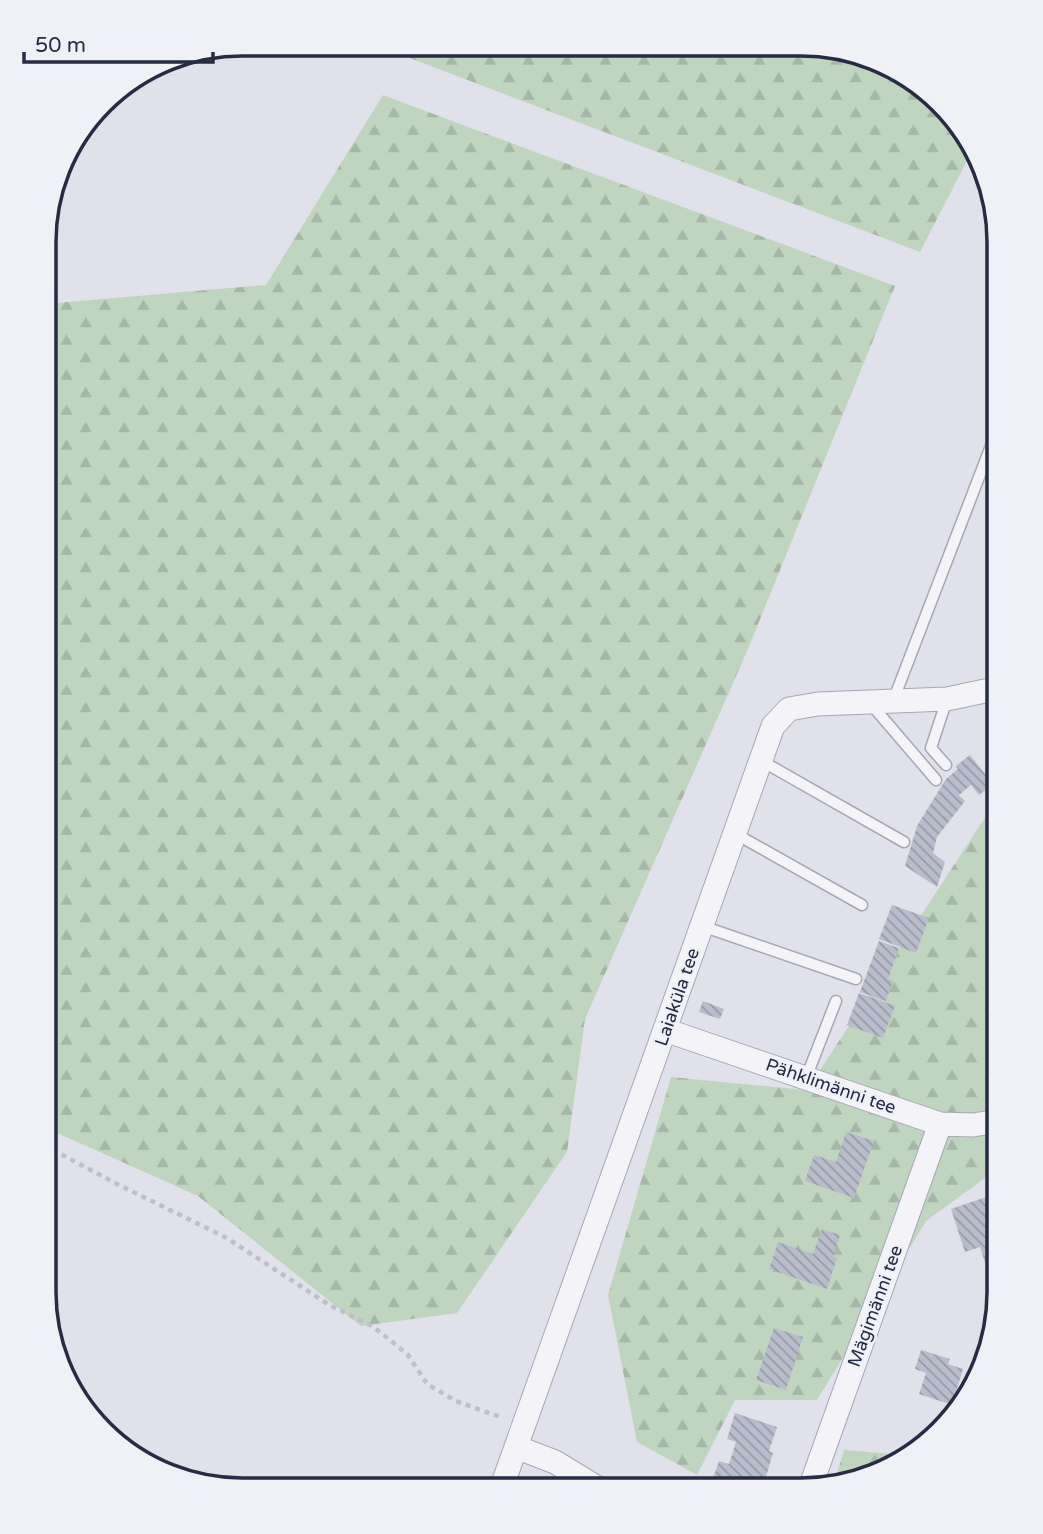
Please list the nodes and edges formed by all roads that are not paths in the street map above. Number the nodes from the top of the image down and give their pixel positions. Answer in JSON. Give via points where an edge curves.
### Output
{"nodes":[{"id":1,"x":987,"y":453,"type":"edge"},
{"id":2,"x":987,"y":691,"type":"edge"},
{"id":3,"x":947,"y":699,"type":"junction"},
{"id":4,"x":882,"y":702,"type":"junction"},
{"id":5,"x":760,"y":760,"type":"junction"},
{"id":6,"x":946,"y":765,"type":"dead end"},
{"id":7,"x":936,"y":780,"type":"dead end"},
{"id":8,"x":734,"y":833,"type":"junction"},
{"id":9,"x":904,"y":842,"type":"dead end"},
{"id":10,"x":862,"y":905,"type":"dead end"},
{"id":11,"x":702,"y":926,"type":"junction"},
{"id":12,"x":856,"y":979,"type":"dead end"},
{"id":13,"x":836,"y":1001,"type":"dead end"},
{"id":14,"x":666,"y":1030,"type":"junction"},
{"id":15,"x":806,"y":1078,"type":"junction"},
{"id":16,"x":987,"y":1123,"type":"edge"},
{"id":17,"x":940,"y":1124,"type":"junction"},
{"id":18,"x":520,"y":1437,"type":"junction"},
{"id":19,"x":814,"y":1477,"type":"edge"},
{"id":20,"x":505,"y":1478,"type":"edge"},
{"id":21,"x":581,"y":1478,"type":"edge"}],
"edges":[{"from":1,"to":4,"type":"lane"},
{"from":2,"to":3,"type":"street","name":"Laiaküla tee"},
{"from":3,"to":4,"type":"street","name":"Laiaküla tee"},
{"from":3,"to":6,"type":"lane","via":[[931,748]]},
{"from":4,"to":5,"type":"street","name":"Laiaküla tee","via":[[789,709],[773,726]]},
{"from":4,"to":7,"type":"lane"},
{"from":5,"to":8,"type":"street","name":"Laiaküla tee"},
{"from":5,"to":9,"type":"lane"},
{"from":8,"to":10,"type":"lane"},
{"from":8,"to":11,"type":"street","name":"Laiaküla tee"},
{"from":11,"to":12,"type":"lane"},
{"from":11,"to":14,"type":"street","name":"Laiaküla tee"},
{"from":13,"to":15,"type":"lane"},
{"from":14,"to":15,"type":"street","name":"Pähklimänni tee"},
{"from":14,"to":18,"type":"street","name":"Laiaküla tee"},
{"from":15,"to":17,"type":"street","name":"Pähklimänni tee"},
{"from":16,"to":17,"type":"street","name":"Pähklimänni tee"},
{"from":17,"to":19,"type":"street","name":"Mägimänni tee"},
{"from":18,"to":20,"type":"street","name":"Laiaküla tee"},
{"from":18,"to":21,"type":"street"}]}
